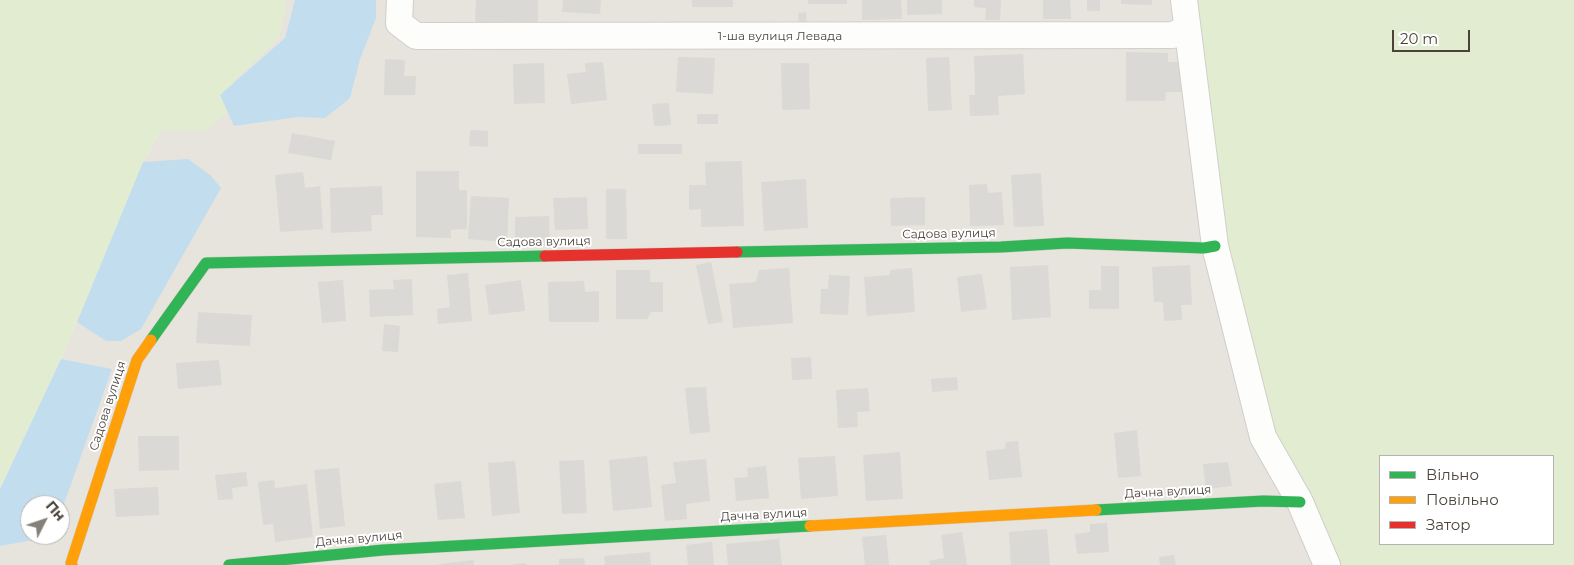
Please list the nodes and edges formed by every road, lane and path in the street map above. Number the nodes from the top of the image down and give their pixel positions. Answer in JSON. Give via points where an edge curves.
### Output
{"nodes":[{"id":1,"x":400,"y":0,"type":"edge"},
{"id":2,"x":1184,"y":0,"type":"edge"},
{"id":3,"x":1187,"y":29,"type":"junction"},
{"id":4,"x":1215,"y":246,"type":"junction"},
{"id":5,"x":1300,"y":502,"type":"junction"},
{"id":6,"x":71,"y":564,"type":"edge"},
{"id":7,"x":229,"y":565,"type":"edge"},
{"id":8,"x":1327,"y":565,"type":"edge"}],
"edges":[{"from":1,"to":3,"type":"street","name":"1-ша вулиця Левада","via":[[398,23],[416,36],[1173,35]]},
{"from":2,"to":3,"type":"street"},
{"from":3,"to":4,"type":"street"},
{"from":4,"to":5,"type":"street","via":[[1263,437]]},
{"from":4,"to":6,"type":"street","name":"Садова вулиця","via":[[1067,243],[206,263],[138,360]]},
{"from":5,"to":7,"type":"street","name":"Дачна вулиця","via":[[393,549]]},
{"from":5,"to":8,"type":"street"}]}
